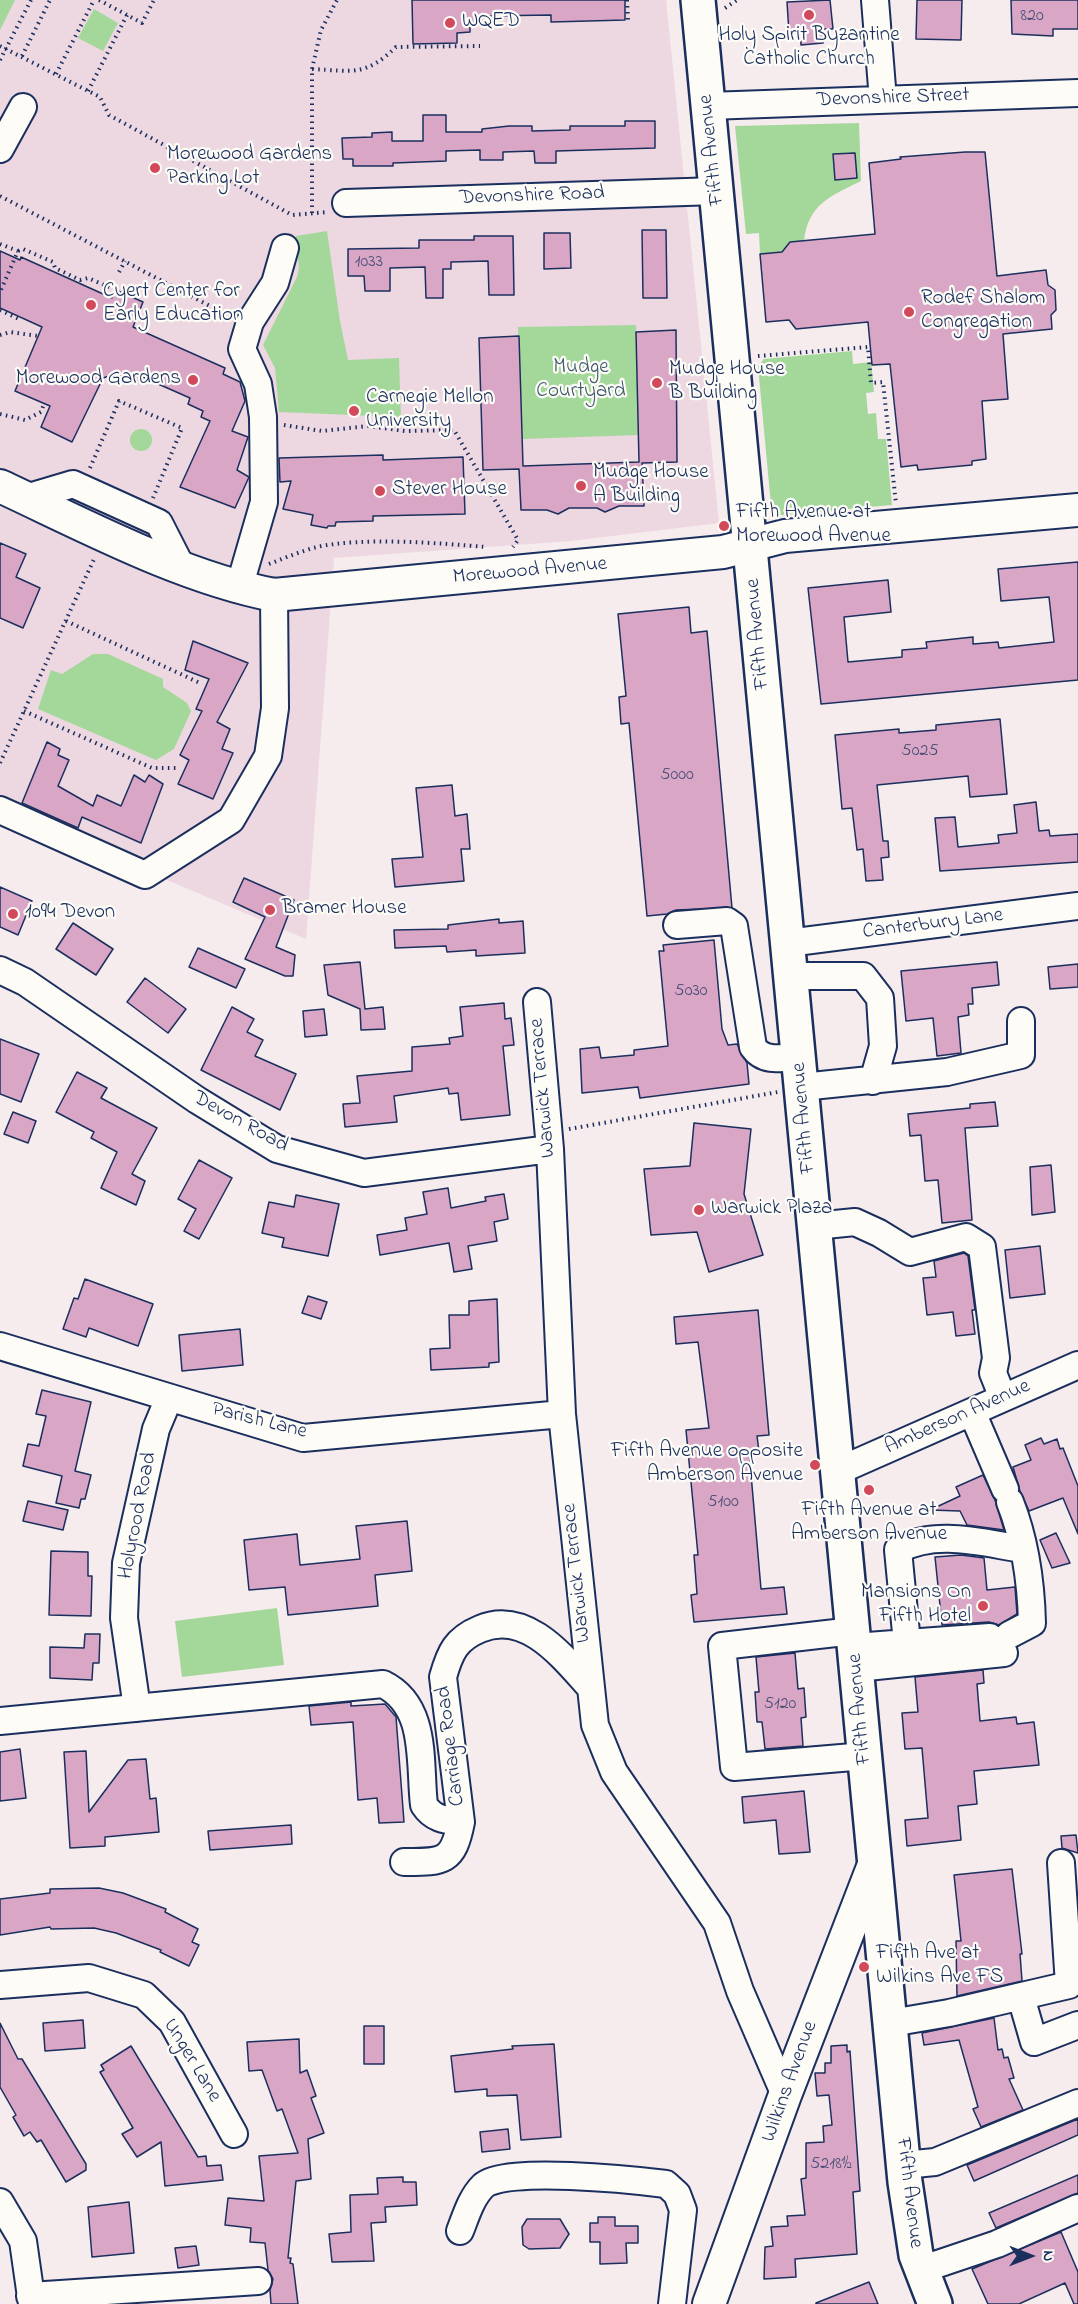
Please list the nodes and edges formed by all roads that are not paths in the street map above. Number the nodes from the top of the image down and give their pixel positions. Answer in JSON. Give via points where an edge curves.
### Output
{"nodes":[{"id":1,"x":875,"y":0,"type":"edge"},
{"id":2,"x":711,"y":4,"type":"edge"},
{"id":3,"x":1078,"y":93,"type":"edge"},
{"id":4,"x":883,"y":100,"type":"junction"},
{"id":5,"x":708,"y":106,"type":"junction"},
{"id":6,"x":23,"y":107,"type":"dead end"},
{"id":7,"x":0,"y":149,"type":"edge"},
{"id":8,"x":717,"y":191,"type":"junction"},
{"id":9,"x":346,"y":203,"type":"road end"},
{"id":10,"x":285,"y":248,"type":"dead end"},
{"id":11,"x":13,"y":492,"type":"edge"},
{"id":12,"x":1078,"y":510,"type":"edge"},
{"id":13,"x":750,"y":545,"type":"junction"},
{"id":14,"x":239,"y":588,"type":"junction"},
{"id":15,"x":274,"y":595,"type":"junction"},
{"id":16,"x":0,"y":810,"type":"edge"},
{"id":17,"x":1078,"y":906,"type":"edge"},
{"id":18,"x":677,"y":925,"type":"dead end"},
{"id":19,"x":788,"y":944,"type":"junction"},
{"id":20,"x":0,"y":970,"type":"edge"},
{"id":21,"x":792,"y":976,"type":"junction"},
{"id":22,"x":537,"y":1002,"type":"dead end"},
{"id":23,"x":1021,"y":1021,"type":"dead end"},
{"id":24,"x":800,"y":1072,"type":"junction"},
{"id":25,"x":873,"y":1081,"type":"junction"},
{"id":26,"x":549,"y":1141,"type":"junction"},
{"id":27,"x":815,"y":1226,"type":"junction"},
{"id":28,"x":0,"y":1346,"type":"edge"},
{"id":29,"x":1078,"y":1365,"type":"edge"},
{"id":30,"x":169,"y":1398,"type":"junction"},
{"id":31,"x":1003,"y":1398,"type":"junction"},
{"id":32,"x":972,"y":1412,"type":"junction"},
{"id":33,"x":562,"y":1414,"type":"junction"},
{"id":34,"x":838,"y":1471,"type":"junction"},
{"id":35,"x":1023,"y":1549,"type":"junction"},
{"id":36,"x":1001,"y":1642,"type":"junction"},
{"id":37,"x":907,"y":1643,"type":"junction"},
{"id":38,"x":855,"y":1649,"type":"junction"},
{"id":39,"x":590,"y":1687,"type":"junction"},
{"id":40,"x":137,"y":1708,"type":"junction"},
{"id":41,"x":0,"y":1721,"type":"edge"},
{"id":42,"x":865,"y":1756,"type":"junction"},
{"id":43,"x":461,"y":1822,"type":"junction"},
{"id":44,"x":404,"y":1862,"type":"dead end"},
{"id":45,"x":875,"y":1862,"type":"junction"},
{"id":46,"x":1061,"y":1863,"type":"dead end"},
{"id":47,"x":0,"y":1985,"type":"edge"},
{"id":48,"x":1021,"y":1996,"type":"junction"},
{"id":49,"x":891,"y":2023,"type":"junction"},
{"id":50,"x":1078,"y":2025,"type":"edge"},
{"id":51,"x":785,"y":2095,"type":"junction"},
{"id":52,"x":1078,"y":2103,"type":"edge"},
{"id":53,"x":234,"y":2134,"type":"dead end"},
{"id":54,"x":904,"y":2165,"type":"junction"},
{"id":55,"x":0,"y":2202,"type":"edge"},
{"id":56,"x":1078,"y":2208,"type":"edge"},
{"id":57,"x":460,"y":2231,"type":"dead end"},
{"id":58,"x":920,"y":2270,"type":"junction"},
{"id":59,"x":258,"y":2281,"type":"dead end"},
{"id":60,"x":31,"y":2300,"type":"edge"},
{"id":61,"x":672,"y":2304,"type":"edge"},
{"id":62,"x":709,"y":2304,"type":"edge"},
{"id":63,"x":935,"y":2304,"type":"edge"}],
"edges":[{"from":1,"to":4,"type":"street"},
{"from":2,"to":5,"type":"highway","name":"Fifth Avenue"},
{"from":3,"to":4,"type":"street","name":"Devonshire Street"},
{"from":4,"to":5,"type":"street","name":"Devonshire Street"},
{"from":5,"to":8,"type":"highway","name":"Fifth Avenue"},
{"from":6,"to":7,"type":"street"},
{"from":8,"to":9,"type":"street","name":"Devonshire Road"},
{"from":8,"to":13,"type":"highway","name":"Fifth Avenue"},
{"from":10,"to":14,"type":"street","via":[[274,283],[250,322],[242,349],[258,384],[263,417],[264,502]]},
{"from":11,"to":14,"type":"main road","name":"Morewood Avenue","via":[[182,568]]},
{"from":12,"to":13,"type":"main road","name":"Morewood Avenue","via":[[785,536]]},
{"from":13,"to":15,"type":"main road","name":"Morewood Avenue","via":[[666,558]]},
{"from":13,"to":19,"type":"highway","name":"Fifth Avenue"},
{"from":14,"to":15,"type":"main road","name":"Morewood Avenue"},
{"from":15,"to":16,"type":"street","via":[[274,708],[268,756],[231,820],[146,875]]},
{"from":17,"to":19,"type":"street","name":"Canterbury Lane"},
{"from":18,"to":24,"type":"street","via":[[727,921],[734,926],[753,1047],[758,1055]]},
{"from":19,"to":21,"type":"highway","name":"Fifth Avenue"},
{"from":20,"to":26,"type":"street","name":"Devon Road","via":[[26,982],[197,1100],[277,1149],[364,1173]]},
{"from":21,"to":24,"type":"highway","name":"Fifth Avenue"},
{"from":21,"to":25,"type":"street","via":[[863,976],[875,991],[880,998],[884,1046]]},
{"from":22,"to":26,"type":"street","name":"Warwick Terrace"},
{"from":23,"to":25,"type":"street","via":[[1021,1055],[947,1072]]},
{"from":24,"to":25,"type":"street"},
{"from":24,"to":27,"type":"highway","name":"Fifth Avenue"},
{"from":26,"to":33,"type":"street","name":"Warwick Terrace"},
{"from":27,"to":31,"type":"street","via":[[855,1222],[910,1252],[966,1236],[982,1247],[996,1358],[993,1373]]},
{"from":27,"to":34,"type":"highway","name":"Fifth Avenue"},
{"from":28,"to":30,"type":"street","name":"Parish Lane"},
{"from":29,"to":31,"type":"street","name":"Amberson Avenue"},
{"from":30,"to":33,"type":"street","name":"Parish Lane","via":[[303,1438]]},
{"from":30,"to":40,"type":"street","name":"Holyrood Road","via":[[156,1429],[126,1563],[124,1618]]},
{"from":31,"to":32,"type":"street","name":"Amberson Avenue"},
{"from":32,"to":34,"type":"street","name":"Amberson Avenue"},
{"from":32,"to":35,"type":"street","via":[[1019,1524]]},
{"from":33,"to":39,"type":"street","name":"Warwick Terrace"},
{"from":34,"to":38,"type":"highway","name":"Fifth Avenue"},
{"from":35,"to":36,"type":"street","via":[[1031,1582],[1032,1623]]},
{"from":35,"to":37,"type":"street","via":[[945,1538],[911,1542],[898,1550]]},
{"from":36,"to":37,"type":"street"},
{"from":36,"to":38,"type":"street"},
{"from":37,"to":38,"type":"street"},
{"from":38,"to":42,"type":"highway","name":"Fifth Avenue"},
{"from":38,"to":42,"type":"street","via":[[722,1646],[734,1767]]},
{"from":39,"to":43,"type":"street","name":"Carriage Road","via":[[554,1647],[515,1626],[491,1624],[462,1637],[443,1677]]},
{"from":39,"to":51,"type":"street","name":"Warwick Terrace","via":[[595,1725],[614,1772],[717,1923],[740,1991]]},
{"from":40,"to":41,"type":"street"},
{"from":40,"to":43,"type":"street","via":[[383,1684],[397,1690],[417,1728],[424,1805],[430,1814],[442,1820]]},
{"from":42,"to":45,"type":"highway","name":"Fifth Avenue"},
{"from":43,"to":44,"type":"street","name":"Carriage Road","via":[[456,1845],[447,1858]]},
{"from":45,"to":49,"type":"highway","name":"Fifth Avenue"},
{"from":45,"to":51,"type":"main road","name":"Wilkins Avenue"},
{"from":46,"to":48,"type":"street","via":[[1069,1985]]},
{"from":47,"to":53,"type":"street","name":"Unger Lane","via":[[89,1978],[144,1995],[172,2022]]},
{"from":48,"to":49,"type":"street"},
{"from":48,"to":50,"type":"street","via":[[1034,2042]]},
{"from":49,"to":54,"type":"highway","name":"Fifth Avenue"},
{"from":51,"to":62,"type":"main road","name":"Wilkins Avenue"},
{"from":52,"to":54,"type":"street","via":[[935,2162]]},
{"from":54,"to":58,"type":"highway","name":"Fifth Avenue"},
{"from":55,"to":60,"type":"street","via":[[23,2241]]},
{"from":56,"to":58,"type":"street","via":[[997,2244]]},
{"from":57,"to":61,"type":"street","via":[[484,2184],[500,2177],[574,2176],[666,2184],[677,2194],[682,2210]]},
{"from":58,"to":63,"type":"highway","name":"Fifth Avenue"},
{"from":59,"to":60,"type":"street"}]}
